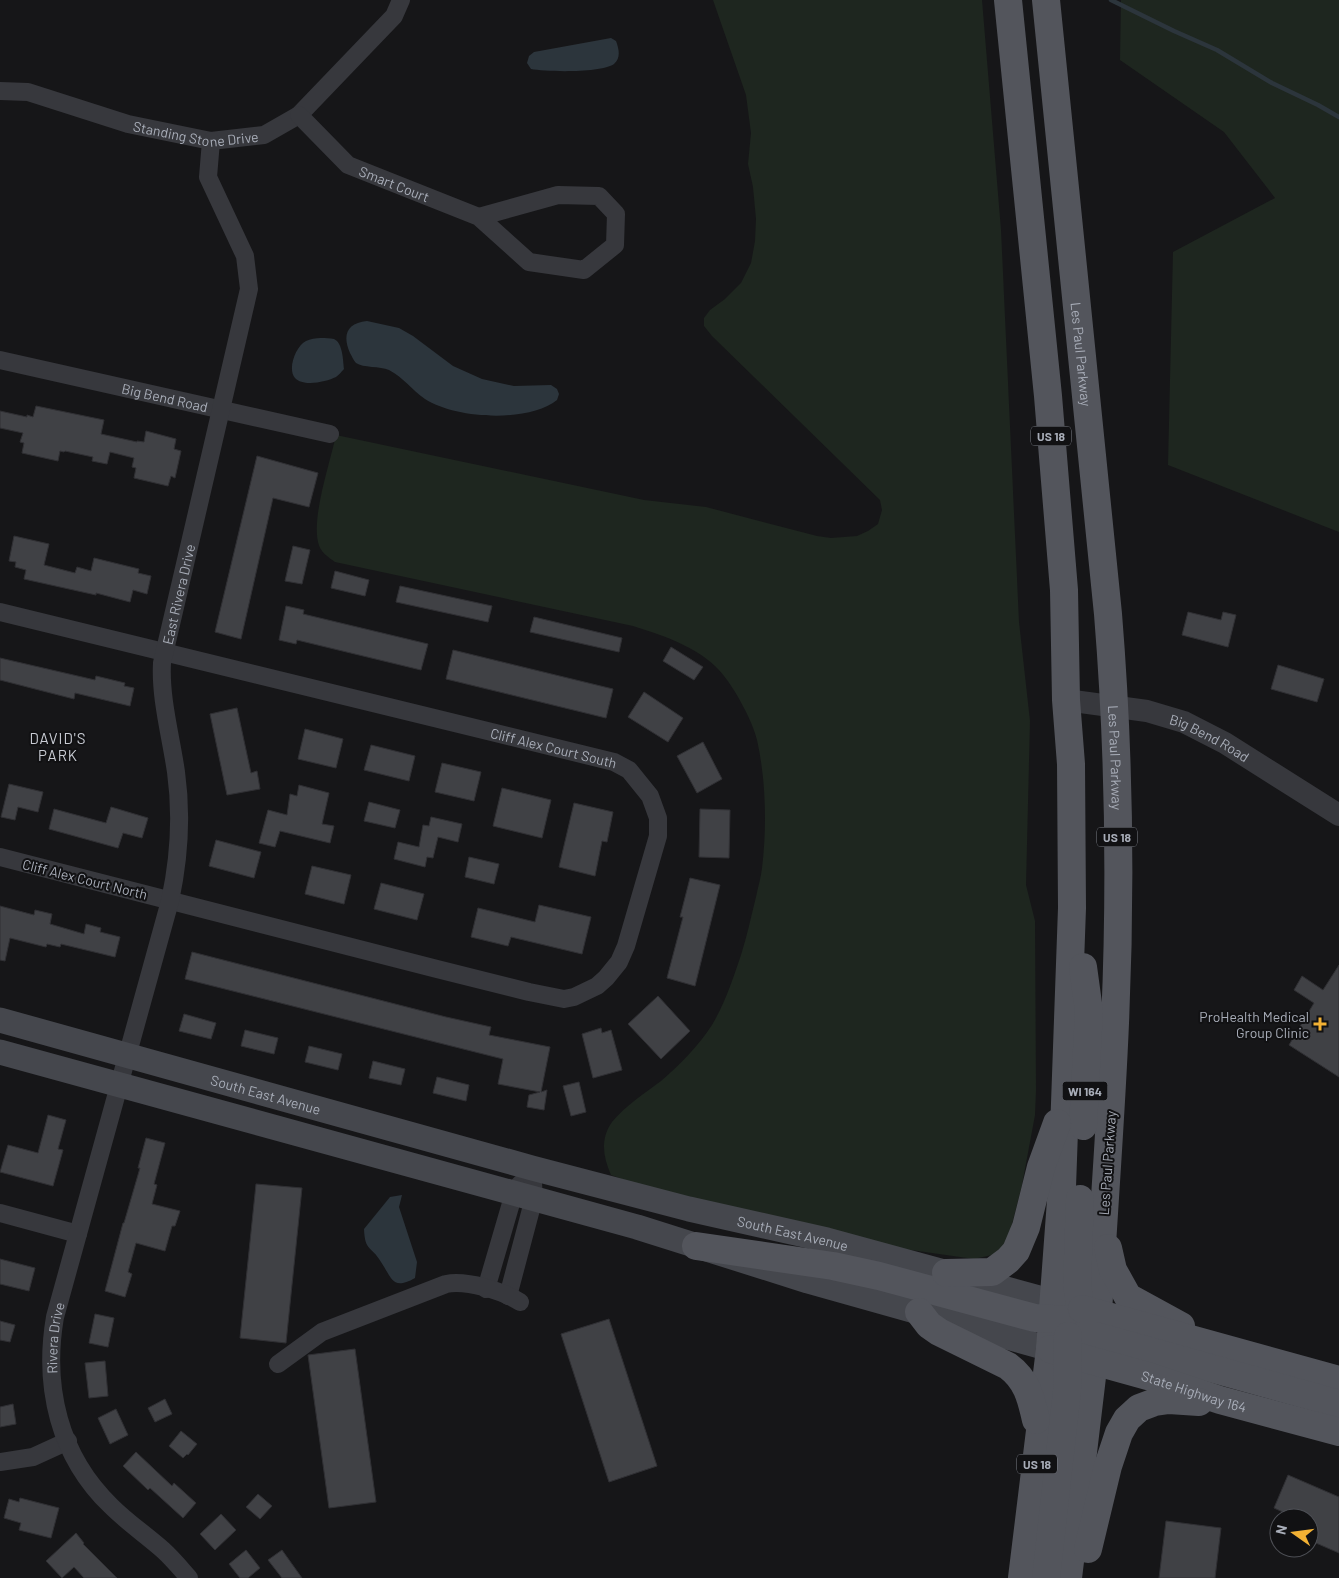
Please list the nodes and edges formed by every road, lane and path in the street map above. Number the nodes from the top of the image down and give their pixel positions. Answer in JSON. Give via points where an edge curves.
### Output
{"nodes":[{"id":1,"x":401,"y":0,"type":"edge"},
{"id":2,"x":1008,"y":0,"type":"edge"},
{"id":3,"x":1046,"y":0,"type":"edge"},
{"id":4,"x":0,"y":91,"type":"edge"},
{"id":5,"x":299,"y":115,"type":"junction"},
{"id":6,"x":211,"y":141,"type":"junction"},
{"id":7,"x":479,"y":217,"type":"junction"},
{"id":8,"x":0,"y":360,"type":"edge"},
{"id":9,"x":222,"y":408,"type":"junction"},
{"id":10,"x":330,"y":434,"type":"dead end"},
{"id":11,"x":0,"y":612,"type":"edge"},
{"id":12,"x":164,"y":652,"type":"junction"},
{"id":13,"x":1066,"y":700,"type":"junction"},
{"id":14,"x":1114,"y":705,"type":"junction"},
{"id":15,"x":1339,"y":815,"type":"edge"},
{"id":16,"x":0,"y":857,"type":"edge"},
{"id":17,"x":1072,"y":874,"type":"junction"},
{"id":18,"x":170,"y":901,"type":"junction"},
{"id":19,"x":0,"y":1020,"type":"edge"},
{"id":20,"x":0,"y":1052,"type":"edge"},
{"id":21,"x":127,"y":1055,"type":"junction"},
{"id":22,"x":119,"y":1084,"type":"junction"},
{"id":23,"x":1066,"y":1098,"type":"junction"},
{"id":24,"x":532,"y":1168,"type":"junction"},
{"id":25,"x":524,"y":1196,"type":"junction"},
{"id":26,"x":0,"y":1213,"type":"edge"},
{"id":27,"x":1103,"y":1220,"type":"junction"},
{"id":28,"x":78,"y":1234,"type":"junction"},
{"id":29,"x":696,"y":1246,"type":"junction"},
{"id":30,"x":946,"y":1273,"type":"junction"},
{"id":31,"x":486,"y":1289,"type":"junction"},
{"id":32,"x":919,"y":1312,"type":"junction"},
{"id":33,"x":1074,"y":1329,"type":"junction"},
{"id":34,"x":1227,"y":1350,"type":"junction"},
{"id":35,"x":278,"y":1364,"type":"dead end"},
{"id":36,"x":1339,"y":1380,"type":"edge"},
{"id":37,"x":1220,"y":1400,"type":"junction"},
{"id":38,"x":1339,"y":1404,"type":"edge"},
{"id":39,"x":1339,"y":1432,"type":"edge"},
{"id":40,"x":1040,"y":1438,"type":"junction"},
{"id":41,"x":68,"y":1442,"type":"junction"},
{"id":42,"x":0,"y":1462,"type":"edge"},
{"id":43,"x":189,"y":1578,"type":"edge"},
{"id":44,"x":1022,"y":1578,"type":"edge"},
{"id":45,"x":1046,"y":1578,"type":"edge"},
{"id":46,"x":1068,"y":1578,"type":"edge"},
{"id":47,"x":1083,"y":1578,"type":"edge"}],
"edges":[{"from":1,"to":5,"type":"street","name":"Standing Stone Drive","via":[[394,16]]},
{"from":2,"to":13,"type":"main road","name":"Les Paul Parkway","number":"US 18","via":[[1049,406],[1064,590]]},
{"from":3,"to":14,"type":"main road","name":"Les Paul Parkway","number":"US 18","via":[[1108,614]]},
{"from":4,"to":6,"type":"street","name":"Standing Stone Drive","via":[[28,92],[128,124]]},
{"from":5,"to":6,"type":"street","name":"Standing Stone Drive","via":[[264,135]]},
{"from":5,"to":7,"type":"street","name":"Smart Court","via":[[348,165]]},
{"from":6,"to":9,"type":"street","name":"East Rivera Drive","via":[[208,177],[245,256],[249,289]]},
{"from":7,"to":7,"type":"street","name":"Smart Court","via":[[529,262],[584,270],[615,245],[616,214],[599,196],[558,195]]},
{"from":8,"to":9,"type":"street","name":"Big Bend Road"},
{"from":9,"to":10,"type":"street","name":"Big Bend Road"},
{"from":9,"to":12,"type":"street","name":"East Rivera Drive"},
{"from":11,"to":12,"type":"street"},
{"from":12,"to":18,"type":"street","name":"East Rivera Drive","via":[[161,671],[176,773],[179,820]]},
{"from":12,"to":18,"type":"street","name":"Cliff Alex Court South","via":[[614,762],[629,770],[642,786],[658,818],[658,836],[619,962],[597,986],[564,999]]},
{"from":13,"to":14,"type":"street","name":"Big Bend Road"},
{"from":13,"to":17,"type":"main road","name":"Les Paul Parkway","number":"US 18","via":[[1071,764]]},
{"from":14,"to":15,"type":"street","name":"Big Bend Road","via":[[1158,713],[1198,728]]},
{"from":14,"to":27,"type":"main road","name":"Les Paul Parkway","number":"US 18","via":[[1118,958]]},
{"from":16,"to":18,"type":"street","name":"Cliff Alex Court North"},
{"from":17,"to":23,"type":"main road","name":"Les Paul Parkway","number":"US 18"},
{"from":17,"to":33,"type":"main road","number":"WI 164","via":[[1089,1011]]},
{"from":18,"to":21,"type":"street","name":"East Rivera Drive"},
{"from":19,"to":21,"type":"main road","name":"South East Avenue"},
{"from":20,"to":22,"type":"main road"},
{"from":21,"to":22,"type":"street","name":"Rivera Drive"},
{"from":21,"to":24,"type":"main road","name":"South East Avenue"},
{"from":22,"to":25,"type":"main road"},
{"from":22,"to":28,"type":"street","name":"Rivera Drive"},
{"from":23,"to":30,"type":"main road","via":[[1016,1251],[992,1272]]},
{"from":23,"to":33,"type":"main road","name":"Les Paul Parkway","number":"US 18","via":[[1062,1187]]},
{"from":24,"to":25,"type":"street"},
{"from":24,"to":30,"type":"main road","name":"South East Avenue"},
{"from":25,"to":29,"type":"main road"},
{"from":25,"to":31,"type":"street"},
{"from":25,"to":31,"type":"street","via":[[514,1299]]},
{"from":26,"to":28,"type":"street"},
{"from":27,"to":33,"type":"main road","name":"Les Paul Parkway","number":"US 18"},
{"from":27,"to":34,"type":"main road","via":[[1112,1270],[1128,1297]]},
{"from":28,"to":41,"type":"street","name":"Rivera Drive","via":[[55,1317],[50,1368],[53,1398]]},
{"from":29,"to":32,"type":"main road"},
{"from":29,"to":33,"type":"main road","via":[[879,1276]]},
{"from":30,"to":33,"type":"main road","name":"South East Avenue"},
{"from":31,"to":35,"type":"street","via":[[464,1283],[446,1284],[322,1332]]},
{"from":32,"to":33,"type":"main road"},
{"from":32,"to":40,"type":"main road","via":[[939,1332],[1008,1366],[1018,1375],[1030,1394]]},
{"from":33,"to":34,"type":"main road"},
{"from":33,"to":37,"type":"main road","name":"State Highway 164"},
{"from":33,"to":38,"type":"main road"},
{"from":33,"to":40,"type":"main road","name":"Les Paul Parkway","number":"US 18"},
{"from":33,"to":45,"type":"main road"},
{"from":33,"to":46,"type":"main road","name":"Les Paul Parkway","number":"US 18","via":[[1089,1390]]},
{"from":34,"to":36,"type":"main road"},
{"from":37,"to":39,"type":"main road","name":"State Highway 164"},
{"from":37,"to":47,"type":"main road","via":[[1154,1402],[1139,1408],[1127,1419],[1114,1446],[1103,1485]]},
{"from":40,"to":44,"type":"main road","name":"Les Paul Parkway","number":"US 18"},
{"from":41,"to":42,"type":"street","via":[[33,1457]]},
{"from":41,"to":43,"type":"street","name":"Rivera Drive","via":[[76,1463],[111,1506],[165,1552]]}]}
